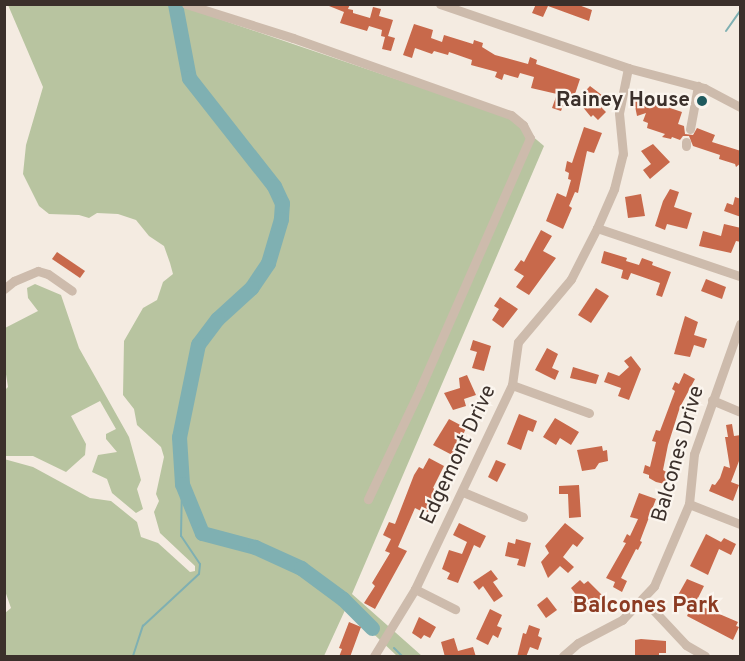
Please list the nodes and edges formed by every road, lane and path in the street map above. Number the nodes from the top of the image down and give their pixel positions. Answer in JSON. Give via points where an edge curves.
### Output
{"nodes":[{"id":1,"x":186,"y":4,"type":"edge"},
{"id":2,"x":440,"y":4,"type":"edge"},
{"id":3,"x":470,"y":9,"type":"edge"},
{"id":4,"x":628,"y":68,"type":"junction"},
{"id":5,"x":698,"y":86,"type":"junction"},
{"id":6,"x":741,"y":107,"type":"edge"},
{"id":7,"x":690,"y":129,"type":"dead end"},
{"id":8,"x":597,"y":228,"type":"junction"},
{"id":9,"x":741,"y":276,"type":"edge"},
{"id":10,"x":4,"y":289,"type":"edge"},
{"id":11,"x":72,"y":291,"type":"dead end"},
{"id":12,"x":741,"y":324,"type":"edge"},
{"id":13,"x":512,"y":385,"type":"junction"},
{"id":14,"x":712,"y":400,"type":"junction"},
{"id":15,"x":741,"y":412,"type":"edge"},
{"id":16,"x":589,"y":413,"type":"dead end"},
{"id":17,"x":463,"y":492,"type":"junction"},
{"id":18,"x":368,"y":499,"type":"dead end"},
{"id":19,"x":689,"y":504,"type":"junction"},
{"id":20,"x":523,"y":517,"type":"dead end"},
{"id":21,"x":741,"y":524,"type":"edge"},
{"id":22,"x":415,"y":589,"type":"junction"},
{"id":23,"x":643,"y":599,"type":"junction"},
{"id":24,"x":455,"y":609,"type":"dead end"},
{"id":25,"x":374,"y":657,"type":"edge"},
{"id":26,"x":563,"y":657,"type":"edge"},
{"id":27,"x":705,"y":657,"type":"edge"}],
"edges":[{"from":1,"to":18,"type":"street","via":[[511,115],[530,138]]},
{"from":2,"to":3,"type":"street"},
{"from":3,"to":4,"type":"street"},
{"from":4,"to":5,"type":"street"},
{"from":4,"to":8,"type":"street","name":"Edgemont Drive","via":[[619,113],[623,154],[614,189]]},
{"from":5,"to":6,"type":"street"},
{"from":5,"to":7,"type":"street"},
{"from":8,"to":9,"type":"street"},
{"from":8,"to":13,"type":"street","name":"Edgemont Drive","via":[[571,279],[518,342]]},
{"from":10,"to":11,"type":"street","via":[[38,271]]},
{"from":12,"to":14,"type":"street","name":"Balcones Drive"},
{"from":13,"to":16,"type":"street"},
{"from":13,"to":17,"type":"street","name":"Edgemont Drive"},
{"from":14,"to":15,"type":"street"},
{"from":14,"to":19,"type":"street","name":"Balcones Drive","via":[[694,454]]},
{"from":17,"to":20,"type":"street"},
{"from":17,"to":22,"type":"street","name":"Edgemont Drive"},
{"from":19,"to":21,"type":"street"},
{"from":19,"to":23,"type":"street","name":"Balcones Drive","via":[[654,586]]},
{"from":22,"to":24,"type":"street"},
{"from":22,"to":25,"type":"street","name":"Edgemont Drive"},
{"from":23,"to":26,"type":"street","name":"Balcones Drive","via":[[622,620],[578,643]]},
{"from":23,"to":27,"type":"street","via":[[686,645]]}]}
